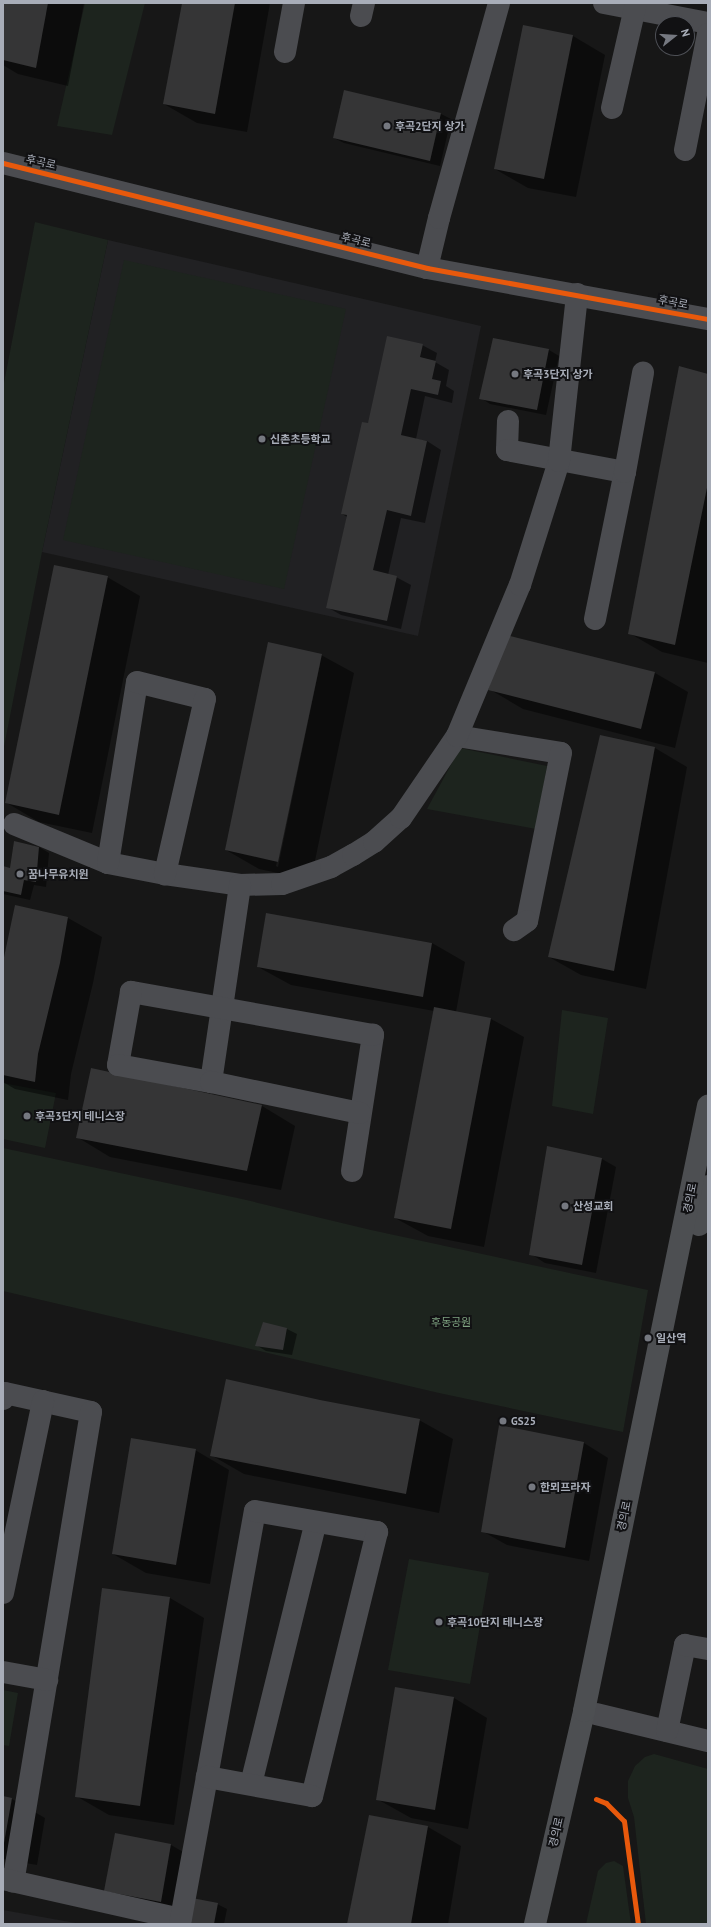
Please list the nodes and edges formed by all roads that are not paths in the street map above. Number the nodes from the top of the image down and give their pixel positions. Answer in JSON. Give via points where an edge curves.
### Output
{"nodes":[{"id":1,"x":294,"y":3,"type":"edge"},
{"id":2,"x":499,"y":3,"type":"edge"},
{"id":3,"x":604,"y":3,"type":"edge"},
{"id":4,"x":635,"y":6,"type":"edge"},
{"id":5,"x":708,"y":23,"type":"edge"},
{"id":6,"x":708,"y":34,"type":"edge"},
{"id":7,"x":284,"y":52,"type":"dead end"},
{"id":8,"x":612,"y":108,"type":"dead end"},
{"id":9,"x":685,"y":150,"type":"dead end"},
{"id":10,"x":3,"y":164,"type":"edge"},
{"id":11,"x":427,"y":268,"type":"junction"},
{"id":12,"x":577,"y":294,"type":"junction"},
{"id":13,"x":708,"y":318,"type":"edge"},
{"id":14,"x":643,"y":373,"type":"dead end"},
{"id":15,"x":508,"y":421,"type":"dead end"},
{"id":16,"x":559,"y":460,"type":"junction"},
{"id":17,"x":625,"y":472,"type":"junction"},
{"id":18,"x":595,"y":619,"type":"dead end"},
{"id":19,"x":457,"y":736,"type":"junction"},
{"id":20,"x":14,"y":824,"type":"dead end"},
{"id":21,"x":108,"y":863,"type":"junction"},
{"id":22,"x":166,"y":874,"type":"junction"},
{"id":23,"x":240,"y":885,"type":"junction"},
{"id":24,"x":514,"y":930,"type":"dead end"},
{"id":25,"x":222,"y":1009,"type":"junction"},
{"id":26,"x":211,"y":1082,"type":"junction"},
{"id":27,"x":708,"y":1106,"type":"edge"},
{"id":28,"x":360,"y":1113,"type":"junction"},
{"id":29,"x":352,"y":1171,"type":"dead end"},
{"id":30,"x":708,"y":1186,"type":"edge"},
{"id":31,"x":3,"y":1399,"type":"edge"},
{"id":32,"x":43,"y":1401,"type":"junction"},
{"id":33,"x":316,"y":1522,"type":"junction"},
{"id":34,"x":3,"y":1593,"type":"edge"},
{"id":35,"x":708,"y":1649,"type":"edge"},
{"id":36,"x":3,"y":1672,"type":"edge"},
{"id":37,"x":47,"y":1680,"type":"junction"},
{"id":38,"x":596,"y":1714,"type":"junction"},
{"id":39,"x":667,"y":1731,"type":"junction"},
{"id":40,"x":708,"y":1741,"type":"edge"},
{"id":41,"x":207,"y":1777,"type":"junction"},
{"id":42,"x":252,"y":1784,"type":"junction"},
{"id":43,"x":8,"y":1881,"type":"edge"},
{"id":44,"x":181,"y":1921,"type":"edge"},
{"id":45,"x":535,"y":1924,"type":"edge"},
{"id":46,"x":548,"y":1924,"type":"edge"}],
"edges":[{"from":1,"to":7,"type":"street"},
{"from":2,"to":11,"type":"street"},
{"from":3,"to":4,"type":"street"},
{"from":4,"to":5,"type":"street"},
{"from":4,"to":8,"type":"street"},
{"from":6,"to":9,"type":"street"},
{"from":10,"to":11,"type":"street","name":"후곡로"},
{"from":11,"to":12,"type":"street","name":"후곡로"},
{"from":12,"to":13,"type":"street","name":"후곡로"},
{"from":12,"to":16,"type":"street"},
{"from":14,"to":17,"type":"street"},
{"from":15,"to":16,"type":"street","via":[[507,450]]},
{"from":16,"to":17,"type":"street"},
{"from":16,"to":19,"type":"street","via":[[520,585]]},
{"from":17,"to":18,"type":"street"},
{"from":19,"to":23,"type":"street","via":[[401,818],[374,842],[308,877],[282,884]]},
{"from":19,"to":24,"type":"street","via":[[561,753],[527,922]]},
{"from":20,"to":21,"type":"street"},
{"from":21,"to":22,"type":"street"},
{"from":21,"to":22,"type":"street","via":[[137,682],[205,699]]},
{"from":22,"to":23,"type":"street"},
{"from":23,"to":25,"type":"street"},
{"from":25,"to":26,"type":"street"},
{"from":25,"to":26,"type":"street","via":[[131,992],[118,1065]]},
{"from":25,"to":28,"type":"street","via":[[373,1035]]},
{"from":26,"to":28,"type":"street"},
{"from":27,"to":45,"type":"main road","name":"경의로","via":[[584,1711]]},
{"from":28,"to":29,"type":"street"},
{"from":30,"to":38,"type":"main road","name":"경의로"},
{"from":31,"to":32,"type":"street","via":[[4,1392]]},
{"from":32,"to":34,"type":"street"},
{"from":32,"to":37,"type":"street","via":[[91,1412]]},
{"from":33,"to":41,"type":"street","via":[[255,1511]]},
{"from":33,"to":42,"type":"street"},
{"from":33,"to":42,"type":"street","via":[[377,1532],[312,1796]]},
{"from":35,"to":39,"type":"street","via":[[685,1645]]},
{"from":36,"to":37,"type":"street"},
{"from":37,"to":43,"type":"street"},
{"from":38,"to":39,"type":"street"},
{"from":38,"to":46,"type":"main road","name":"경의로"},
{"from":39,"to":40,"type":"street"},
{"from":41,"to":42,"type":"street"},
{"from":41,"to":44,"type":"street"},
{"from":43,"to":44,"type":"street"}]}
